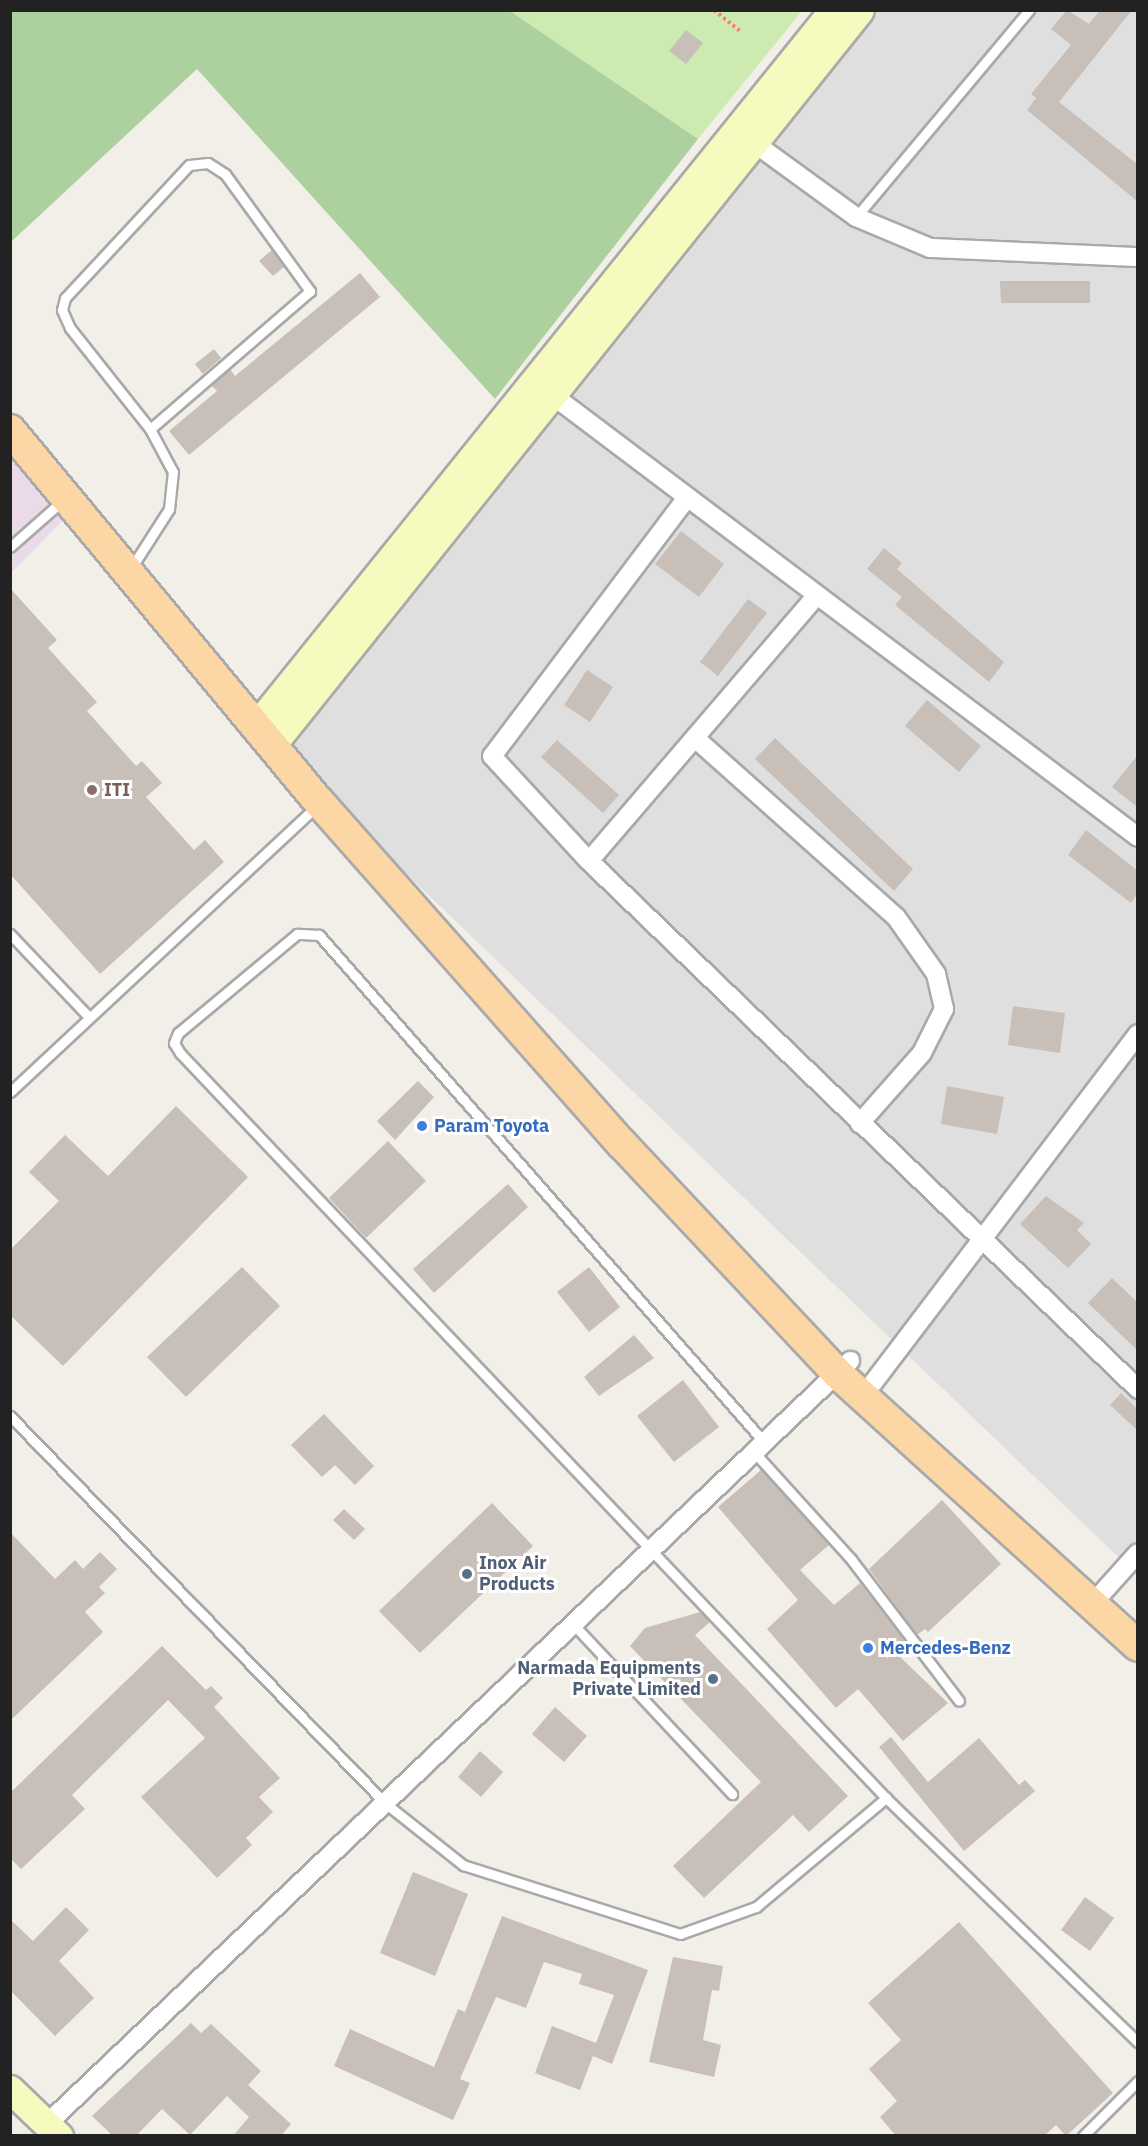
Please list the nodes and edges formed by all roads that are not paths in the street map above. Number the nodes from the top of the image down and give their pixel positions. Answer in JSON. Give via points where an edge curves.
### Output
{"nodes":[{"id":1,"x":833,"y":10,"type":"edge"},
{"id":2,"x":860,"y":10,"type":"edge"},
{"id":3,"x":1029,"y":10,"type":"edge"},
{"id":4,"x":745,"y":136,"type":"junction"},
{"id":5,"x":856,"y":217,"type":"junction"},
{"id":6,"x":1137,"y":257,"type":"edge"},
{"id":7,"x":542,"y":388,"type":"junction"},
{"id":8,"x":10,"y":410,"type":"edge"},
{"id":9,"x":150,"y":429,"type":"junction"},
{"id":10,"x":10,"y":430,"type":"edge"},
{"id":11,"x":65,"y":498,"type":"junction"},
{"id":12,"x":686,"y":499,"type":"junction"},
{"id":13,"x":10,"y":547,"type":"edge"},
{"id":14,"x":135,"y":562,"type":"junction"},
{"id":15,"x":815,"y":597,"type":"junction"},
{"id":16,"x":268,"y":732,"type":"junction"},
{"id":17,"x":695,"y":738,"type":"junction"},
{"id":18,"x":325,"y":798,"type":"junction"},
{"id":19,"x":1137,"y":837,"type":"edge"},
{"id":20,"x":589,"y":861,"type":"junction"},
{"id":21,"x":10,"y":934,"type":"edge"},
{"id":22,"x":89,"y":1017,"type":"junction"},
{"id":23,"x":1137,"y":1034,"type":"edge"},
{"id":24,"x":10,"y":1092,"type":"edge"},
{"id":25,"x":860,"y":1123,"type":"junction"},
{"id":26,"x":983,"y":1240,"type":"junction"},
{"id":27,"x":844,"y":1367,"type":"junction"},
{"id":28,"x":873,"y":1383,"type":"junction"},
{"id":29,"x":1137,"y":1389,"type":"edge"},
{"id":30,"x":10,"y":1416,"type":"edge"},
{"id":31,"x":19,"y":1425,"type":"junction"},
{"id":32,"x":10,"y":1433,"type":"edge"},
{"id":33,"x":759,"y":1447,"type":"junction"},
{"id":34,"x":654,"y":1548,"type":"junction"},
{"id":35,"x":1137,"y":1553,"type":"edge"},
{"id":36,"x":1103,"y":1592,"type":"junction"},
{"id":37,"x":1137,"y":1621,"type":"edge"},
{"id":38,"x":573,"y":1624,"type":"junction"},
{"id":39,"x":1137,"y":1646,"type":"edge"},
{"id":40,"x":959,"y":1701,"type":"dead end"},
{"id":41,"x":732,"y":1794,"type":"dead end"},
{"id":42,"x":886,"y":1798,"type":"junction"},
{"id":43,"x":385,"y":1803,"type":"junction"},
{"id":44,"x":1137,"y":2042,"type":"edge"},
{"id":45,"x":1137,"y":2081,"type":"edge"},
{"id":46,"x":10,"y":2089,"type":"edge"},
{"id":47,"x":53,"y":2130,"type":"edge"},
{"id":48,"x":1083,"y":2136,"type":"edge"}],
"edges":[{"from":1,"to":4,"type":"street"},
{"from":2,"to":4,"type":"street"},
{"from":3,"to":5,"type":"lane"},
{"from":4,"to":5,"type":"street"},
{"from":4,"to":7,"type":"street"},
{"from":5,"to":6,"type":"street","via":[[930,248]]},
{"from":7,"to":12,"type":"street"},
{"from":7,"to":16,"type":"street"},
{"from":8,"to":14,"type":"main road"},
{"from":9,"to":9,"type":"lane","via":[[310,291],[225,174],[208,163],[189,165],[65,297],[62,310],[70,328]]},
{"from":9,"to":14,"type":"lane","via":[[174,484],[169,509]]},
{"from":10,"to":11,"type":"main road"},
{"from":11,"to":13,"type":"lane"},
{"from":11,"to":16,"type":"main road"},
{"from":12,"to":15,"type":"street"},
{"from":12,"to":20,"type":"street","via":[[492,756]]},
{"from":14,"to":16,"type":"main road"},
{"from":15,"to":17,"type":"street"},
{"from":15,"to":19,"type":"street"},
{"from":16,"to":18,"type":"main road"},
{"from":17,"to":20,"type":"street"},
{"from":17,"to":25,"type":"street","via":[[896,917],[936,974],[944,1009],[922,1053]]},
{"from":18,"to":22,"type":"lane"},
{"from":18,"to":27,"type":"main road"},
{"from":20,"to":25,"type":"street"},
{"from":21,"to":22,"type":"lane"},
{"from":22,"to":24,"type":"lane"},
{"from":23,"to":26,"type":"street"},
{"from":25,"to":26,"type":"street"},
{"from":26,"to":28,"type":"street"},
{"from":26,"to":29,"type":"street"},
{"from":27,"to":28,"type":"main road"},
{"from":27,"to":33,"type":"street"},
{"from":27,"to":39,"type":"main road"},
{"from":28,"to":36,"type":"main road"},
{"from":30,"to":31,"type":"lane"},
{"from":31,"to":32,"type":"lane"},
{"from":31,"to":43,"type":"lane"},
{"from":33,"to":34,"type":"street"},
{"from":33,"to":34,"type":"lane","via":[[319,935],[297,934],[178,1033],[174,1043],[180,1053]]},
{"from":33,"to":40,"type":"lane"},
{"from":34,"to":38,"type":"street"},
{"from":34,"to":42,"type":"lane"},
{"from":35,"to":36,"type":"street"},
{"from":36,"to":37,"type":"main road"},
{"from":38,"to":41,"type":"lane"},
{"from":38,"to":43,"type":"street"},
{"from":42,"to":43,"type":"lane","via":[[756,1907],[680,1934],[463,1864]]},
{"from":42,"to":44,"type":"lane"},
{"from":43,"to":47,"type":"street"},
{"from":45,"to":48,"type":"lane"},
{"from":46,"to":47,"type":"street"}]}
